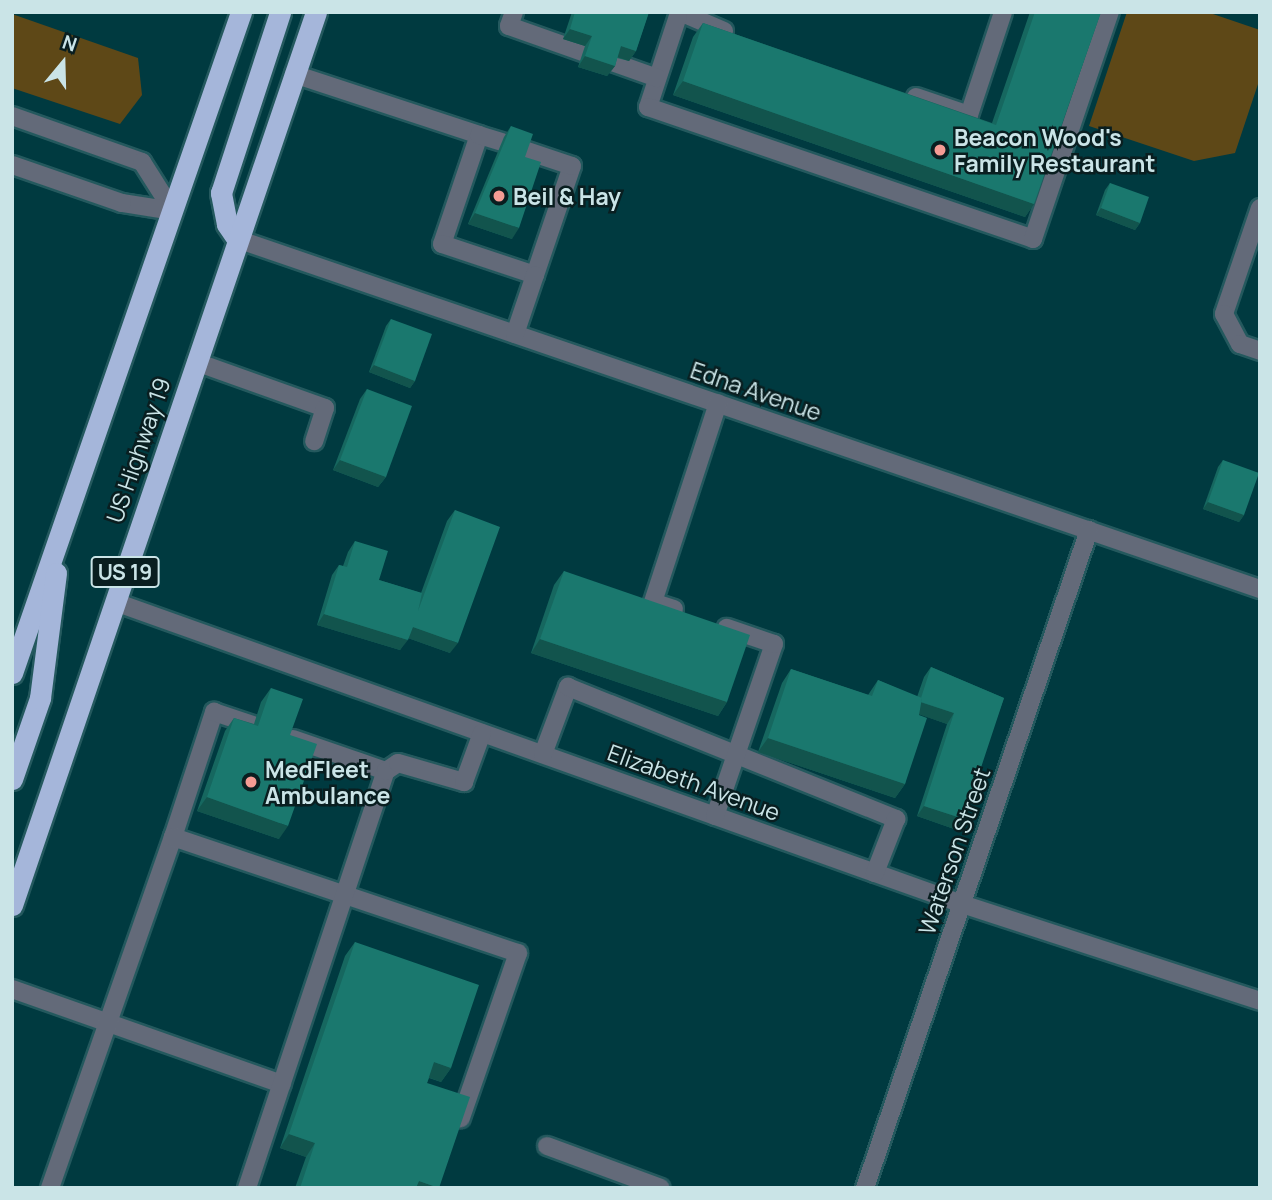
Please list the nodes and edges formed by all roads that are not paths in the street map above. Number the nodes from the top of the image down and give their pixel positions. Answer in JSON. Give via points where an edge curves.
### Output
{"nodes":[{"id":1,"x":241,"y":12,"type":"edge"},
{"id":2,"x":280,"y":12,"type":"edge"},
{"id":3,"x":316,"y":12,"type":"edge"},
{"id":4,"x":514,"y":12,"type":"edge"},
{"id":5,"x":1003,"y":12,"type":"edge"},
{"id":6,"x":1110,"y":12,"type":"edge"},
{"id":7,"x":679,"y":14,"type":"edge"},
{"id":8,"x":739,"y":36,"type":"edge"},
{"id":9,"x":583,"y":52,"type":"edge"},
{"id":10,"x":612,"y":62,"type":"edge"},
{"id":11,"x":295,"y":74,"type":"junction"},
{"id":12,"x":657,"y":78,"type":"junction"},
{"id":13,"x":901,"y":92,"type":"edge"},
{"id":14,"x":12,"y":116,"type":"edge"},
{"id":15,"x":479,"y":135,"type":"junction"},
{"id":16,"x":502,"y":142,"type":"edge"},
{"id":17,"x":524,"y":150,"type":"edge"},
{"id":18,"x":12,"y":165,"type":"edge"},
{"id":19,"x":1260,"y":208,"type":"edge"},
{"id":20,"x":173,"y":211,"type":"junction"},
{"id":21,"x":237,"y":239,"type":"junction"},
{"id":22,"x":535,"y":275,"type":"junction"},
{"id":23,"x":515,"y":334,"type":"junction"},
{"id":24,"x":1260,"y":351,"type":"edge"},
{"id":25,"x":196,"y":362,"type":"junction"},
{"id":26,"x":718,"y":404,"type":"junction"},
{"id":27,"x":314,"y":440,"type":"dead end"},
{"id":28,"x":62,"y":529,"type":"junction"},
{"id":29,"x":1089,"y":530,"type":"junction"},
{"id":30,"x":1260,"y":589,"type":"edge"},
{"id":31,"x":115,"y":602,"type":"junction"},
{"id":32,"x":12,"y":673,"type":"edge"},
{"id":33,"x":253,"y":725,"type":"edge"},
{"id":34,"x":482,"y":733,"type":"junction"},
{"id":35,"x":285,"y":736,"type":"edge"},
{"id":36,"x":737,"y":751,"type":"junction"},
{"id":37,"x":543,"y":754,"type":"junction"},
{"id":38,"x":386,"y":771,"type":"junction"},
{"id":39,"x":12,"y":779,"type":"edge"},
{"id":40,"x":715,"y":816,"type":"junction"},
{"id":41,"x":173,"y":837,"type":"junction"},
{"id":42,"x":875,"y":873,"type":"junction"},
{"id":43,"x":345,"y":895,"type":"junction"},
{"id":44,"x":962,"y":904,"type":"junction"},
{"id":45,"x":12,"y":905,"type":"edge"},
{"id":46,"x":12,"y":989,"type":"edge"},
{"id":47,"x":1260,"y":1001,"type":"edge"},
{"id":48,"x":106,"y":1022,"type":"junction"},
{"id":49,"x":282,"y":1084,"type":"junction"},
{"id":50,"x":455,"y":1136,"type":"edge"},
{"id":51,"x":547,"y":1146,"type":"dead end"},
{"id":52,"x":50,"y":1188,"type":"edge"},
{"id":53,"x":247,"y":1188,"type":"edge"},
{"id":54,"x":661,"y":1188,"type":"edge"},
{"id":55,"x":865,"y":1188,"type":"edge"}],
"edges":[{"from":1,"to":20,"type":"highway","name":"US Highway 19"},
{"from":2,"to":21,"type":"highway","via":[[221,193],[227,223]]},
{"from":3,"to":11,"type":"highway","name":"US Highway 19","number":"US 19"},
{"from":4,"to":9,"type":"street","via":[[509,26]]},
{"from":5,"to":13,"type":"street","via":[[969,115]]},
{"from":6,"to":12,"type":"street","via":[[1033,239],[648,107]]},
{"from":7,"to":8,"type":"street"},
{"from":7,"to":12,"type":"street"},
{"from":10,"to":12,"type":"street"},
{"from":11,"to":15,"type":"street"},
{"from":11,"to":21,"type":"highway","name":"US Highway 19","number":"US 19"},
{"from":14,"to":20,"type":"street","via":[[142,162]]},
{"from":15,"to":16,"type":"street"},
{"from":15,"to":22,"type":"street","via":[[442,244]]},
{"from":17,"to":22,"type":"street","via":[[572,166]]},
{"from":18,"to":20,"type":"street","via":[[122,203]]},
{"from":19,"to":24,"type":"street","via":[[1224,314],[1240,344]]},
{"from":20,"to":28,"type":"highway","name":"US Highway 19"},
{"from":21,"to":23,"type":"street","name":"Edna Avenue"},
{"from":21,"to":25,"type":"highway","name":"US Highway 19","number":"US 19"},
{"from":22,"to":23,"type":"street"},
{"from":23,"to":26,"type":"street","name":"Edna Avenue"},
{"from":25,"to":27,"type":"street","via":[[325,408]]},
{"from":25,"to":31,"type":"highway","name":"US Highway 19","number":"US 19"},
{"from":26,"to":29,"type":"street","name":"Edna Avenue"},
{"from":26,"to":36,"type":"street","via":[[653,602],[774,644]]},
{"from":28,"to":32,"type":"highway","name":"US Highway 19"},
{"from":28,"to":39,"type":"highway","via":[[40,698]]},
{"from":29,"to":30,"type":"street","name":"Edna Avenue"},
{"from":29,"to":44,"type":"street","name":"Waterson Street"},
{"from":31,"to":34,"type":"street","name":"Elizabeth Avenue"},
{"from":31,"to":45,"type":"highway","name":"US Highway 19","number":"US 19"},
{"from":33,"to":41,"type":"street","via":[[214,712]]},
{"from":34,"to":37,"type":"street","name":"Elizabeth Avenue"},
{"from":34,"to":38,"type":"street","via":[[464,782],[398,763]]},
{"from":35,"to":38,"type":"street"},
{"from":36,"to":37,"type":"street","via":[[568,687]]},
{"from":36,"to":40,"type":"street"},
{"from":36,"to":42,"type":"street","via":[[896,819]]},
{"from":37,"to":40,"type":"street","name":"Elizabeth Avenue"},
{"from":38,"to":43,"type":"street"},
{"from":40,"to":42,"type":"street","name":"Elizabeth Avenue"},
{"from":41,"to":43,"type":"street"},
{"from":41,"to":48,"type":"street"},
{"from":42,"to":44,"type":"street","name":"Elizabeth Avenue"},
{"from":43,"to":49,"type":"street"},
{"from":43,"to":50,"type":"street","via":[[518,953]]},
{"from":44,"to":47,"type":"street","name":"Elizabeth Avenue"},
{"from":44,"to":55,"type":"street","name":"Waterson Street"},
{"from":46,"to":48,"type":"street"},
{"from":48,"to":49,"type":"street"},
{"from":48,"to":52,"type":"street"},
{"from":49,"to":53,"type":"street"},
{"from":51,"to":54,"type":"street"}]}
